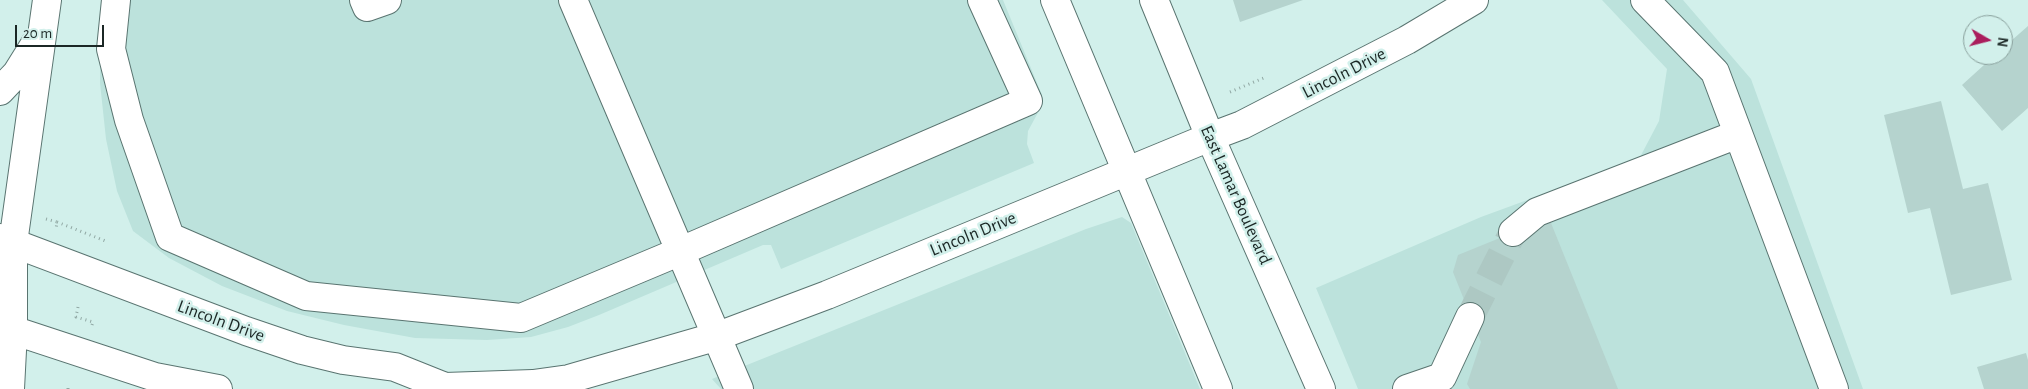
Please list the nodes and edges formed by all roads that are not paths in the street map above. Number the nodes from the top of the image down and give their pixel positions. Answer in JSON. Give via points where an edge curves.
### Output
{"nodes":[{"id":1,"x":47,"y":0,"type":"edge"},
{"id":2,"x":116,"y":0,"type":"edge"},
{"id":3,"x":364,"y":0,"type":"edge"},
{"id":4,"x":387,"y":0,"type":"edge"},
{"id":5,"x":573,"y":0,"type":"edge"},
{"id":6,"x":982,"y":0,"type":"edge"},
{"id":7,"x":1055,"y":0,"type":"edge"},
{"id":8,"x":1154,"y":0,"type":"edge"},
{"id":9,"x":1474,"y":0,"type":"edge"},
{"id":10,"x":1645,"y":0,"type":"edge"},
{"id":11,"x":42,"y":31,"type":"junction"},
{"id":12,"x":0,"y":91,"type":"edge"},
{"id":13,"x":1738,"y":134,"type":"junction"},
{"id":14,"x":1210,"y":138,"type":"junction"},
{"id":15,"x":1126,"y":171,"type":"junction"},
{"id":16,"x":1513,"y":232,"type":"tunnel mouth"},
{"id":17,"x":7,"y":240,"type":"edge"},
{"id":18,"x":681,"y":251,"type":"junction"},
{"id":19,"x":1470,"y":316,"type":"tunnel mouth"},
{"id":20,"x":6,"y":328,"type":"edge"},
{"id":21,"x":718,"y":336,"type":"junction"},
{"id":22,"x":145,"y":383,"type":"edge"},
{"id":23,"x":443,"y":388,"type":"edge"},
{"id":24,"x":10,"y":389,"type":"edge"},
{"id":25,"x":218,"y":389,"type":"edge"},
{"id":26,"x":740,"y":389,"type":"edge"},
{"id":27,"x":1218,"y":389,"type":"edge"},
{"id":28,"x":1320,"y":389,"type":"edge"},
{"id":29,"x":1407,"y":389,"type":"edge"},
{"id":30,"x":1834,"y":389,"type":"edge"}],
"edges":[{"from":1,"to":11,"type":"main road"},
{"from":2,"to":18,"type":"main road","via":[[111,49],[129,120],[170,237],[306,296],[521,318]]},
{"from":3,"to":4,"type":"main road","via":[[367,7]]},
{"from":5,"to":18,"type":"main road"},
{"from":6,"to":18,"type":"main road","via":[[1028,101]]},
{"from":7,"to":15,"type":"main road"},
{"from":8,"to":14,"type":"main road","name":"East Lamar Boulevard"},
{"from":9,"to":14,"type":"main road","name":"Lincoln Drive","via":[[1407,40],[1242,125]]},
{"from":10,"to":13,"type":"main road","via":[[1715,72]]},
{"from":11,"to":12,"type":"main road","via":[[17,73]]},
{"from":11,"to":17,"type":"main road"},
{"from":13,"to":16,"type":"main road","via":[[1537,212]]},
{"from":13,"to":30,"type":"main road"},
{"from":14,"to":15,"type":"main road","name":"Lincoln Drive"},
{"from":14,"to":28,"type":"main road","name":"East Lamar Boulevard"},
{"from":15,"to":21,"type":"main road","name":"Lincoln Drive","via":[[827,295]]},
{"from":15,"to":27,"type":"main road"},
{"from":17,"to":20,"type":"main road"},
{"from":17,"to":23,"type":"main road","name":"Lincoln Drive","via":[[246,331],[343,360],[396,367]]},
{"from":18,"to":21,"type":"main road"},
{"from":19,"to":29,"type":"main road","via":[[1442,377]]},
{"from":20,"to":22,"type":"main road"},
{"from":20,"to":24,"type":"main road"},
{"from":21,"to":23,"type":"main road","name":"Lincoln Drive","via":[[569,379]]},
{"from":21,"to":26,"type":"main road"},
{"from":22,"to":25,"type":"main road"}]}
